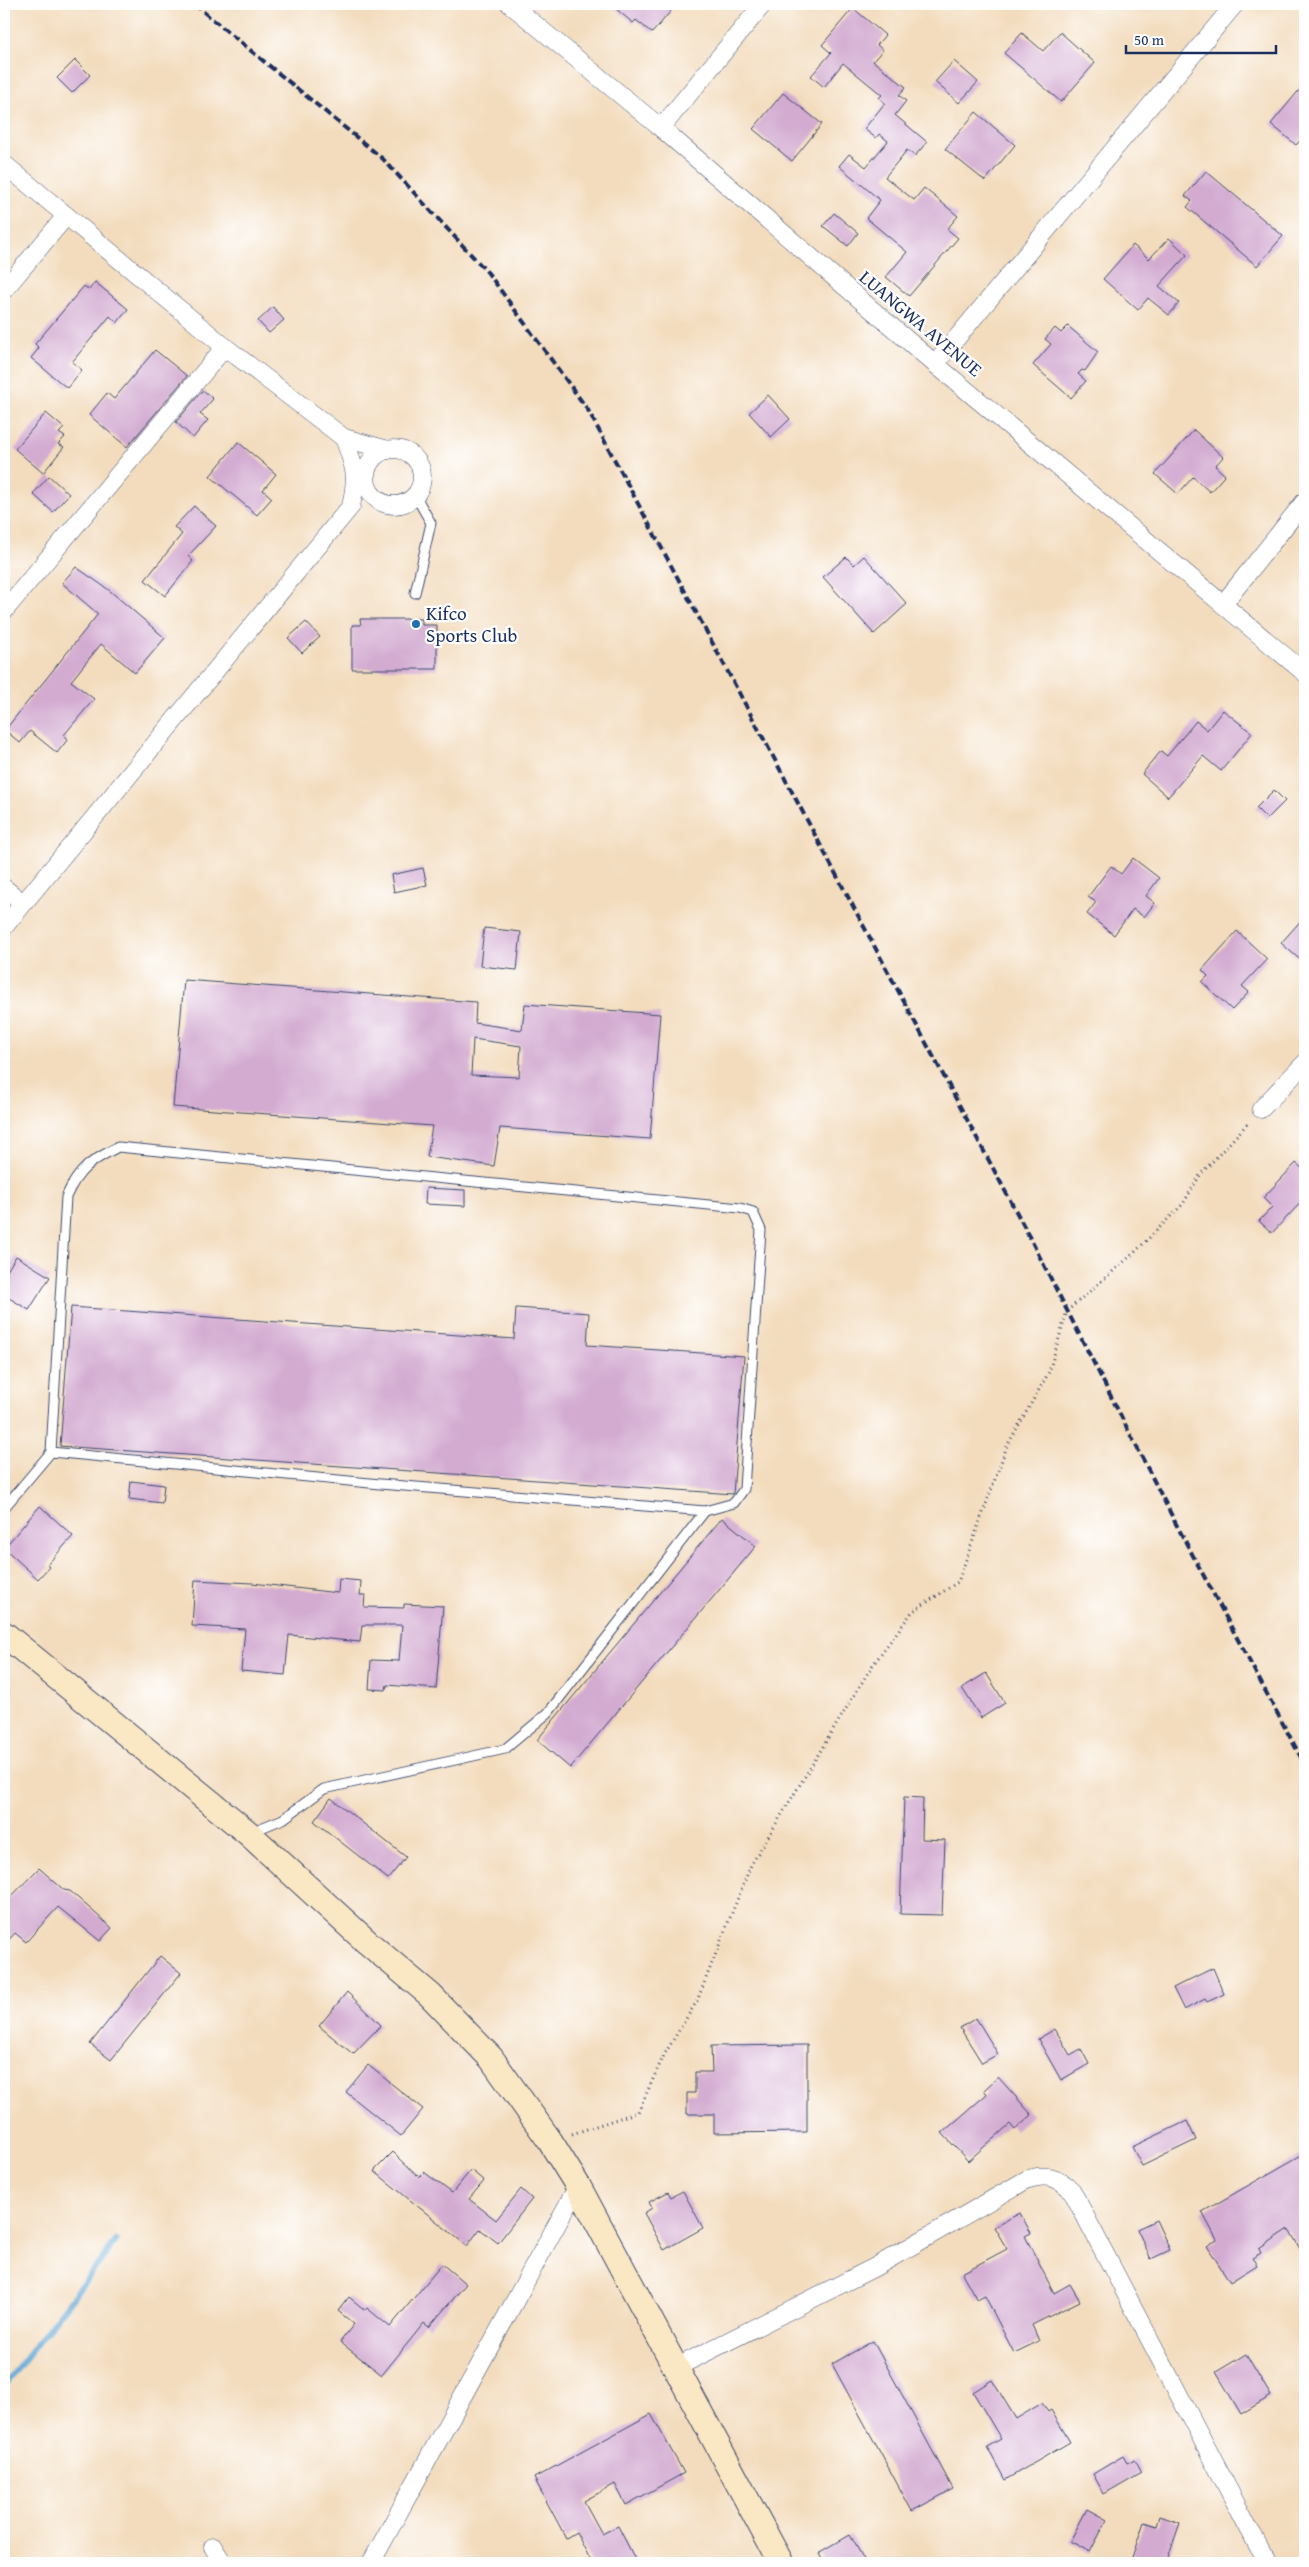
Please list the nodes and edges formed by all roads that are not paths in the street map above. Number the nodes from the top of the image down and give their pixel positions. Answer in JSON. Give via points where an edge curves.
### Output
{"nodes":[{"id":1,"x":510,"y":4,"type":"edge"},
{"id":2,"x":763,"y":4,"type":"edge"},
{"id":3,"x":1235,"y":4,"type":"edge"},
{"id":4,"x":661,"y":128,"type":"junction"},
{"id":5,"x":4,"y":164,"type":"edge"},
{"id":6,"x":66,"y":216,"type":"junction"},
{"id":7,"x":4,"y":290,"type":"edge"},
{"id":8,"x":225,"y":347,"type":"junction"},
{"id":9,"x":935,"y":364,"type":"junction"},
{"id":10,"x":344,"y":438,"type":"junction"},
{"id":11,"x":388,"y":450,"type":"junction"},
{"id":12,"x":353,"y":462,"type":"junction"},
{"id":13,"x":370,"y":490,"type":"junction"},
{"id":14,"x":415,"y":496,"type":"junction"},
{"id":15,"x":1305,"y":501,"type":"edge"},
{"id":16,"x":383,"y":502,"type":"junction"},
{"id":17,"x":351,"y":506,"type":"junction"},
{"id":18,"x":415,"y":593,"type":"dead end"},
{"id":19,"x":1224,"y":603,"type":"junction"},
{"id":20,"x":4,"y":611,"type":"edge"},
{"id":21,"x":1305,"y":673,"type":"edge"},
{"id":22,"x":4,"y":888,"type":"edge"},
{"id":23,"x":22,"y":903,"type":"junction"},
{"id":24,"x":4,"y":926,"type":"edge"},
{"id":25,"x":1305,"y":1063,"type":"edge"},
{"id":26,"x":1261,"y":1109,"type":"road end"},
{"id":27,"x":51,"y":1452,"type":"junction"},
{"id":28,"x":4,"y":1508,"type":"edge"},
{"id":29,"x":705,"y":1512,"type":"junction"},
{"id":30,"x":4,"y":1634,"type":"edge"},
{"id":31,"x":248,"y":1833,"type":"junction"},
{"id":32,"x":578,"y":2186,"type":"junction"},
{"id":33,"x":675,"y":2368,"type":"junction"},
{"id":34,"x":213,"y":2547,"type":"dead end"},
{"id":35,"x":223,"y":2563,"type":"edge"},
{"id":36,"x":372,"y":2563,"type":"edge"},
{"id":37,"x":780,"y":2563,"type":"edge"},
{"id":38,"x":1267,"y":2563,"type":"edge"}],
"edges":[{"from":1,"to":4,"type":"street","name":"LUANGWA AVENUE"},
{"from":2,"to":4,"type":"street"},
{"from":3,"to":9,"type":"street"},
{"from":4,"to":9,"type":"street","name":"LUANGWA AVENUE"},
{"from":5,"to":6,"type":"street"},
{"from":6,"to":7,"type":"street"},
{"from":6,"to":8,"type":"street"},
{"from":8,"to":10,"type":"street"},
{"from":8,"to":20,"type":"street"},
{"from":9,"to":19,"type":"street","name":"LUANGWA AVENUE"},
{"from":10,"to":11,"type":"street"},
{"from":10,"to":12,"type":"street"},
{"from":11,"to":13,"type":"street","via":[[380,453],[369,465]]},
{"from":11,"to":14,"type":"street","via":[[404,452],[418,462],[422,479]]},
{"from":12,"to":13,"type":"street"},
{"from":12,"to":17,"type":"street","via":[[357,482]]},
{"from":13,"to":16,"type":"street"},
{"from":14,"to":16,"type":"street","via":[[401,504]]},
{"from":14,"to":18,"type":"lane","via":[[431,524]]},
{"from":15,"to":19,"type":"street"},
{"from":16,"to":17,"type":"street"},
{"from":17,"to":23,"type":"street"},
{"from":19,"to":21,"type":"street","name":"LUANGWA AVENUE"},
{"from":22,"to":23,"type":"street"},
{"from":23,"to":24,"type":"street"},
{"from":25,"to":26,"type":"street"},
{"from":27,"to":28,"type":"lane"},
{"from":27,"to":29,"type":"lane"},
{"from":27,"to":29,"type":"lane","via":[[66,1197],[75,1178],[91,1161],[118,1147],[740,1208],[753,1212],[761,1230],[744,1489],[734,1503]]},
{"from":29,"to":31,"type":"lane","via":[[548,1713],[504,1749],[324,1789],[284,1819]]},
{"from":30,"to":31,"type":"main road"},
{"from":31,"to":32,"type":"main road","via":[[430,1996],[491,2058]]},
{"from":32,"to":33,"type":"main road"},
{"from":32,"to":36,"type":"street"},
{"from":33,"to":37,"type":"main road"},
{"from":33,"to":38,"type":"street","via":[[875,2267],[1026,2180],[1049,2176],[1062,2181],[1072,2191]]},
{"from":34,"to":35,"type":"street"}]}
